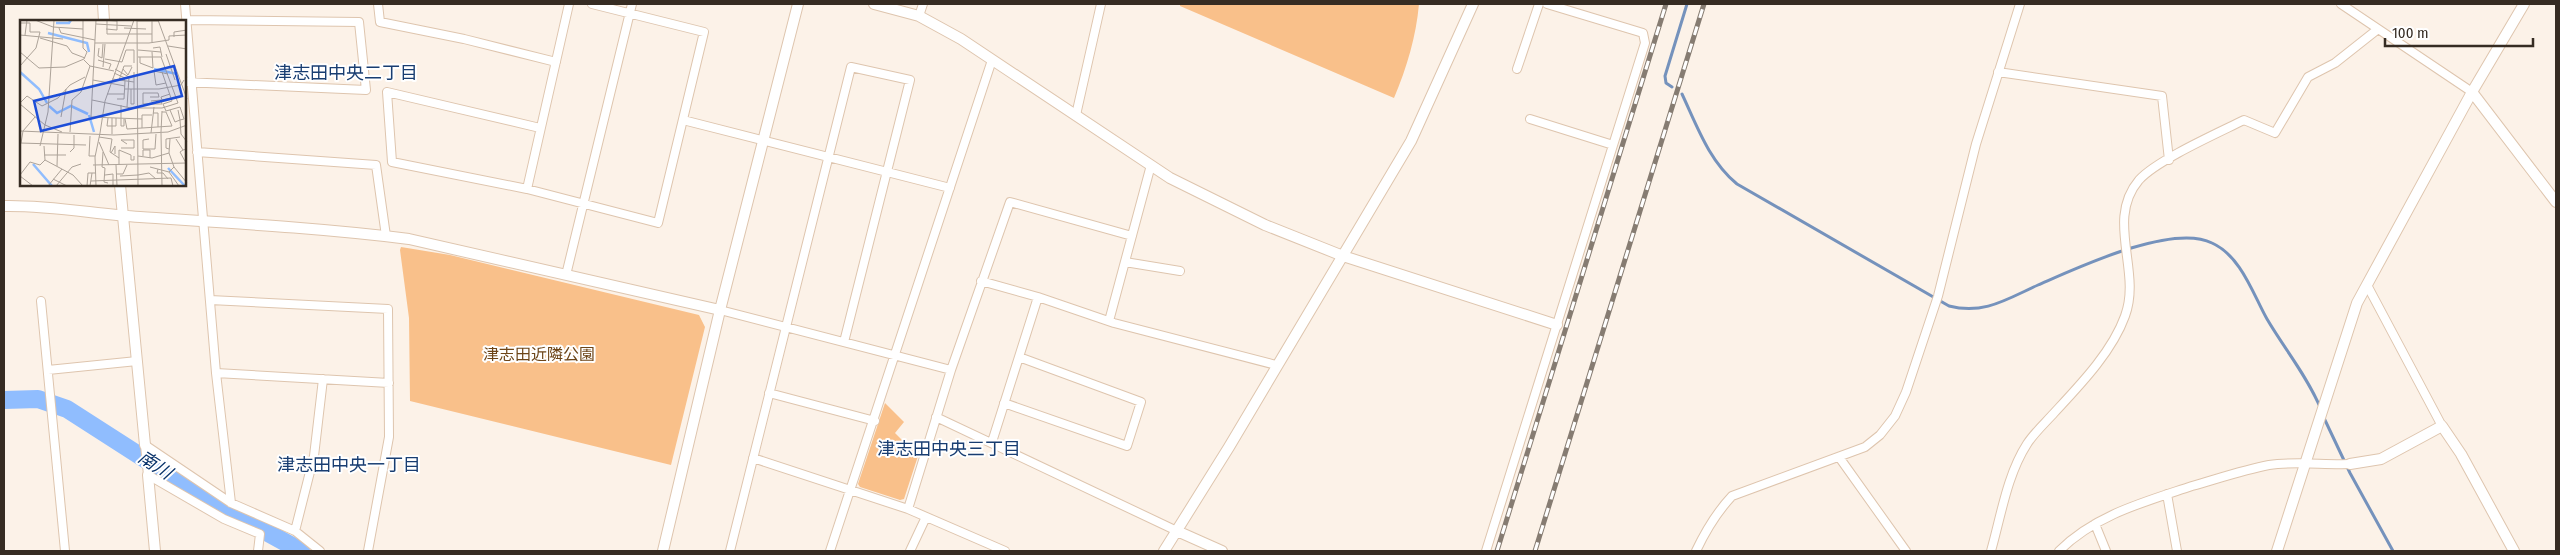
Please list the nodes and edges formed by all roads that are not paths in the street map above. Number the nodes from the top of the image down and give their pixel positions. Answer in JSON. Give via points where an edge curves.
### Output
{"nodes":[{"id":1,"x":103,"y":4,"type":"edge"},
{"id":2,"x":186,"y":4,"type":"edge"},
{"id":3,"x":378,"y":4,"type":"edge"},
{"id":4,"x":570,"y":4,"type":"edge"},
{"id":5,"x":592,"y":4,"type":"edge"},
{"id":6,"x":632,"y":4,"type":"edge"},
{"id":7,"x":798,"y":4,"type":"edge"},
{"id":8,"x":874,"y":4,"type":"edge"},
{"id":9,"x":922,"y":4,"type":"edge"},
{"id":10,"x":1102,"y":4,"type":"edge"},
{"id":11,"x":1473,"y":4,"type":"edge"},
{"id":12,"x":1539,"y":4,"type":"edge"},
{"id":13,"x":1547,"y":4,"type":"edge"},
{"id":14,"x":2020,"y":4,"type":"edge"},
{"id":15,"x":2341,"y":4,"type":"edge"},
{"id":16,"x":2524,"y":4,"type":"edge"},
{"id":17,"x":630,"y":12,"type":"junction"},
{"id":18,"x":920,"y":16,"type":"junction"},
{"id":19,"x":104,"y":20,"type":"edge"},
{"id":20,"x":187,"y":20,"type":"junction"},
{"id":21,"x":2378,"y":30,"type":"junction"},
{"id":22,"x":992,"y":60,"type":"junction"},
{"id":23,"x":556,"y":62,"type":"junction"},
{"id":24,"x":1517,"y":69,"type":"dead end"},
{"id":25,"x":1998,"y":72,"type":"junction"},
{"id":26,"x":188,"y":82,"type":"edge"},
{"id":27,"x":2472,"y":92,"type":"junction"},
{"id":28,"x":1076,"y":115,"type":"junction"},
{"id":29,"x":1530,"y":119,"type":"dead end"},
{"id":30,"x":683,"y":120,"type":"junction"},
{"id":31,"x":540,"y":128,"type":"junction"},
{"id":32,"x":764,"y":141,"type":"junction"},
{"id":33,"x":1614,"y":145,"type":"junction"},
{"id":34,"x":198,"y":152,"type":"junction"},
{"id":35,"x":828,"y":157,"type":"junction"},
{"id":36,"x":2169,"y":160,"type":"junction"},
{"id":37,"x":1151,"y":165,"type":"junction"},
{"id":38,"x":887,"y":171,"type":"junction"},
{"id":39,"x":120,"y":186,"type":"edge"},
{"id":40,"x":950,"y":188,"type":"junction"},
{"id":41,"x":527,"y":189,"type":"junction"},
{"id":42,"x":2556,"y":202,"type":"edge"},
{"id":43,"x":4,"y":206,"type":"edge"},
{"id":44,"x":583,"y":206,"type":"junction"},
{"id":45,"x":123,"y":216,"type":"junction"},
{"id":46,"x":203,"y":222,"type":"junction"},
{"id":47,"x":386,"y":236,"type":"junction"},
{"id":48,"x":1132,"y":236,"type":"junction"},
{"id":49,"x":1343,"y":256,"type":"junction"},
{"id":50,"x":1125,"y":262,"type":"junction"},
{"id":51,"x":1180,"y":271,"type":"dead end"},
{"id":52,"x":566,"y":275,"type":"junction"},
{"id":53,"x":981,"y":281,"type":"junction"},
{"id":54,"x":2367,"y":285,"type":"junction"},
{"id":55,"x":1038,"y":297,"type":"junction"},
{"id":56,"x":210,"y":300,"type":"junction"},
{"id":57,"x":42,"y":301,"type":"dead end"},
{"id":58,"x":720,"y":310,"type":"junction"},
{"id":59,"x":1109,"y":321,"type":"junction"},
{"id":60,"x":1556,"y":325,"type":"junction"},
{"id":61,"x":786,"y":327,"type":"junction"},
{"id":62,"x":844,"y":342,"type":"junction"},
{"id":63,"x":896,"y":356,"type":"junction"},
{"id":64,"x":1019,"y":357,"type":"junction"},
{"id":65,"x":137,"y":362,"type":"junction"},
{"id":66,"x":1276,"y":365,"type":"junction"},
{"id":67,"x":48,"y":370,"type":"junction"},
{"id":68,"x":951,"y":370,"type":"junction"},
{"id":69,"x":216,"y":373,"type":"junction"},
{"id":70,"x":323,"y":379,"type":"junction"},
{"id":71,"x":389,"y":383,"type":"junction"},
{"id":72,"x":769,"y":393,"type":"junction"},
{"id":73,"x":1004,"y":403,"type":"junction"},
{"id":74,"x":936,"y":417,"type":"junction"},
{"id":75,"x":875,"y":421,"type":"junction"},
{"id":76,"x":2442,"y":426,"type":"junction"},
{"id":77,"x":992,"y":442,"type":"junction"},
{"id":78,"x":145,"y":445,"type":"junction"},
{"id":79,"x":1839,"y":457,"type":"junction"},
{"id":80,"x":753,"y":458,"type":"junction"},
{"id":81,"x":2306,"y":462,"type":"junction"},
{"id":82,"x":2347,"y":464,"type":"joint"},
{"id":83,"x":148,"y":474,"type":"junction"},
{"id":84,"x":852,"y":489,"type":"junction"},
{"id":85,"x":2167,"y":494,"type":"junction"},
{"id":86,"x":230,"y":503,"type":"junction"},
{"id":87,"x":908,"y":509,"type":"junction"},
{"id":88,"x":926,"y":518,"type":"junction"},
{"id":89,"x":2095,"y":524,"type":"junction"},
{"id":90,"x":1177,"y":531,"type":"junction"},
{"id":91,"x":294,"y":532,"type":"junction"},
{"id":92,"x":65,"y":551,"type":"edge"},
{"id":93,"x":155,"y":551,"type":"edge"},
{"id":94,"x":258,"y":551,"type":"edge"},
{"id":95,"x":320,"y":551,"type":"edge"},
{"id":96,"x":368,"y":551,"type":"edge"},
{"id":97,"x":663,"y":551,"type":"edge"},
{"id":98,"x":730,"y":551,"type":"edge"},
{"id":99,"x":830,"y":551,"type":"edge"},
{"id":100,"x":910,"y":551,"type":"edge"},
{"id":101,"x":1004,"y":551,"type":"edge"},
{"id":102,"x":1164,"y":551,"type":"edge"},
{"id":103,"x":1222,"y":551,"type":"edge"},
{"id":104,"x":1486,"y":551,"type":"edge"},
{"id":105,"x":1696,"y":551,"type":"edge"},
{"id":106,"x":1906,"y":551,"type":"edge"},
{"id":107,"x":1991,"y":551,"type":"edge"},
{"id":108,"x":2059,"y":551,"type":"edge"},
{"id":109,"x":2106,"y":551,"type":"edge"},
{"id":110,"x":2177,"y":551,"type":"edge"},
{"id":111,"x":2277,"y":551,"type":"edge"},
{"id":112,"x":2514,"y":551,"type":"edge"}],
"edges":[{"from":1,"to":19,"type":"street"},
{"from":2,"to":20,"type":"street"},
{"from":3,"to":23,"type":"street","via":[[380,22]]},
{"from":4,"to":23,"type":"street"},
{"from":5,"to":17,"type":"street"},
{"from":6,"to":17,"type":"street"},
{"from":7,"to":32,"type":"street"},
{"from":8,"to":18,"type":"street"},
{"from":9,"to":18,"type":"street"},
{"from":10,"to":28,"type":"street"},
{"from":11,"to":49,"type":"street","via":[[1411,141]]},
{"from":12,"to":24,"type":"street"},
{"from":13,"to":33,"type":"street","via":[[1643,34],[1645,43]]},
{"from":14,"to":25,"type":"street"},
{"from":15,"to":21,"type":"street"},
{"from":16,"to":27,"type":"street"},
{"from":17,"to":30,"type":"street","via":[[704,32]]},
{"from":17,"to":44,"type":"street"},
{"from":18,"to":22,"type":"street"},
{"from":20,"to":26,"type":"street"},
{"from":20,"to":26,"type":"street","via":[[359,22],[366,90]]},
{"from":21,"to":27,"type":"street"},
{"from":21,"to":36,"type":"street","via":[[2335,63],[2308,77],[2275,133],[2244,120]]},
{"from":22,"to":28,"type":"street"},
{"from":22,"to":40,"type":"street"},
{"from":23,"to":31,"type":"street"},
{"from":25,"to":36,"type":"street","via":[[2162,96]]},
{"from":25,"to":79,"type":"street","via":[[1936,300],[1906,392],[1895,416],[1880,435],[1865,447]]},
{"from":26,"to":34,"type":"street"},
{"from":27,"to":42,"type":"street"},
{"from":27,"to":54,"type":"street"},
{"from":28,"to":37,"type":"street"},
{"from":29,"to":33,"type":"street"},
{"from":30,"to":32,"type":"street"},
{"from":30,"to":44,"type":"street","via":[[658,223]]},
{"from":31,"to":41,"type":"street"},
{"from":31,"to":41,"type":"street","via":[[386,92],[392,162]]},
{"from":32,"to":35,"type":"street"},
{"from":32,"to":58,"type":"street"},
{"from":33,"to":60,"type":"street"},
{"from":34,"to":46,"type":"street"},
{"from":34,"to":47,"type":"street","via":[[376,164]]},
{"from":35,"to":38,"type":"street"},
{"from":35,"to":38,"type":"street","via":[[851,66],[910,80]]},
{"from":35,"to":61,"type":"street"},
{"from":36,"to":107,"type":"street","via":[[2140,179],[2130,194],[2123,222],[2130,288],[2126,315],[2109,346],[2028,442],[2016,462]]},
{"from":37,"to":48,"type":"street"},
{"from":37,"to":49,"type":"street","via":[[1265,225]]},
{"from":38,"to":40,"type":"street"},
{"from":38,"to":62,"type":"street"},
{"from":39,"to":45,"type":"street"},
{"from":40,"to":63,"type":"street"},
{"from":41,"to":44,"type":"street"},
{"from":43,"to":45,"type":"street","via":[[25,205]]},
{"from":44,"to":52,"type":"street"},
{"from":45,"to":46,"type":"street"},
{"from":45,"to":65,"type":"street"},
{"from":46,"to":47,"type":"street"},
{"from":46,"to":56,"type":"street"},
{"from":47,"to":52,"type":"street"},
{"from":48,"to":50,"type":"street"},
{"from":48,"to":53,"type":"street","via":[[1010,202]]},
{"from":49,"to":60,"type":"street"},
{"from":49,"to":66,"type":"street"},
{"from":50,"to":51,"type":"street"},
{"from":50,"to":59,"type":"street"},
{"from":52,"to":58,"type":"street"},
{"from":53,"to":55,"type":"street"},
{"from":53,"to":68,"type":"street"},
{"from":54,"to":76,"type":"street"},
{"from":54,"to":81,"type":"street","via":[[2357,303]]},
{"from":55,"to":59,"type":"street"},
{"from":55,"to":64,"type":"street"},
{"from":56,"to":69,"type":"street"},
{"from":56,"to":71,"type":"street","via":[[388,309]]},
{"from":57,"to":67,"type":"street"},
{"from":58,"to":61,"type":"street"},
{"from":58,"to":97,"type":"street"},
{"from":59,"to":66,"type":"street"},
{"from":60,"to":104,"type":"street"},
{"from":61,"to":62,"type":"street"},
{"from":61,"to":72,"type":"street"},
{"from":62,"to":63,"type":"street"},
{"from":63,"to":68,"type":"street"},
{"from":63,"to":75,"type":"street"},
{"from":64,"to":73,"type":"street"},
{"from":64,"to":73,"type":"street","via":[[1141,402],[1127,446]]},
{"from":65,"to":67,"type":"street"},
{"from":65,"to":78,"type":"street"},
{"from":66,"to":90,"type":"street"},
{"from":67,"to":92,"type":"street"},
{"from":68,"to":74,"type":"street"},
{"from":69,"to":70,"type":"street"},
{"from":69,"to":86,"type":"street"},
{"from":70,"to":71,"type":"street"},
{"from":70,"to":91,"type":"street","via":[[314,456]]},
{"from":71,"to":96,"type":"street","via":[[389,437]]},
{"from":72,"to":75,"type":"street"},
{"from":72,"to":80,"type":"street"},
{"from":73,"to":77,"type":"street"},
{"from":74,"to":77,"type":"street"},
{"from":74,"to":87,"type":"street"},
{"from":75,"to":84,"type":"street"},
{"from":76,"to":82,"type":"street","via":[[2381,459]]},
{"from":76,"to":112,"type":"street"},
{"from":77,"to":90,"type":"street"},
{"from":78,"to":83,"type":"street"},
{"from":78,"to":86,"type":"street"},
{"from":79,"to":105,"type":"street","via":[[1732,496],[1707,527]]},
{"from":79,"to":106,"type":"street"},
{"from":80,"to":84,"type":"street"},
{"from":80,"to":98,"type":"street"},
{"from":81,"to":82,"type":"street"},
{"from":81,"to":85,"type":"street","via":[[2269,465]]},
{"from":81,"to":111,"type":"street"},
{"from":83,"to":93,"type":"street"},
{"from":83,"to":94,"type":"street","via":[[224,519],[260,534]]},
{"from":84,"to":87,"type":"street"},
{"from":84,"to":99,"type":"street"},
{"from":85,"to":89,"type":"street","via":[[2127,507]]},
{"from":85,"to":110,"type":"street"},
{"from":86,"to":91,"type":"street"},
{"from":87,"to":88,"type":"street"},
{"from":88,"to":100,"type":"street"},
{"from":88,"to":101,"type":"street"},
{"from":89,"to":108,"type":"street","via":[[2075,535]]},
{"from":89,"to":109,"type":"street"},
{"from":90,"to":102,"type":"street"},
{"from":90,"to":103,"type":"street"},
{"from":91,"to":95,"type":"street"}]}
